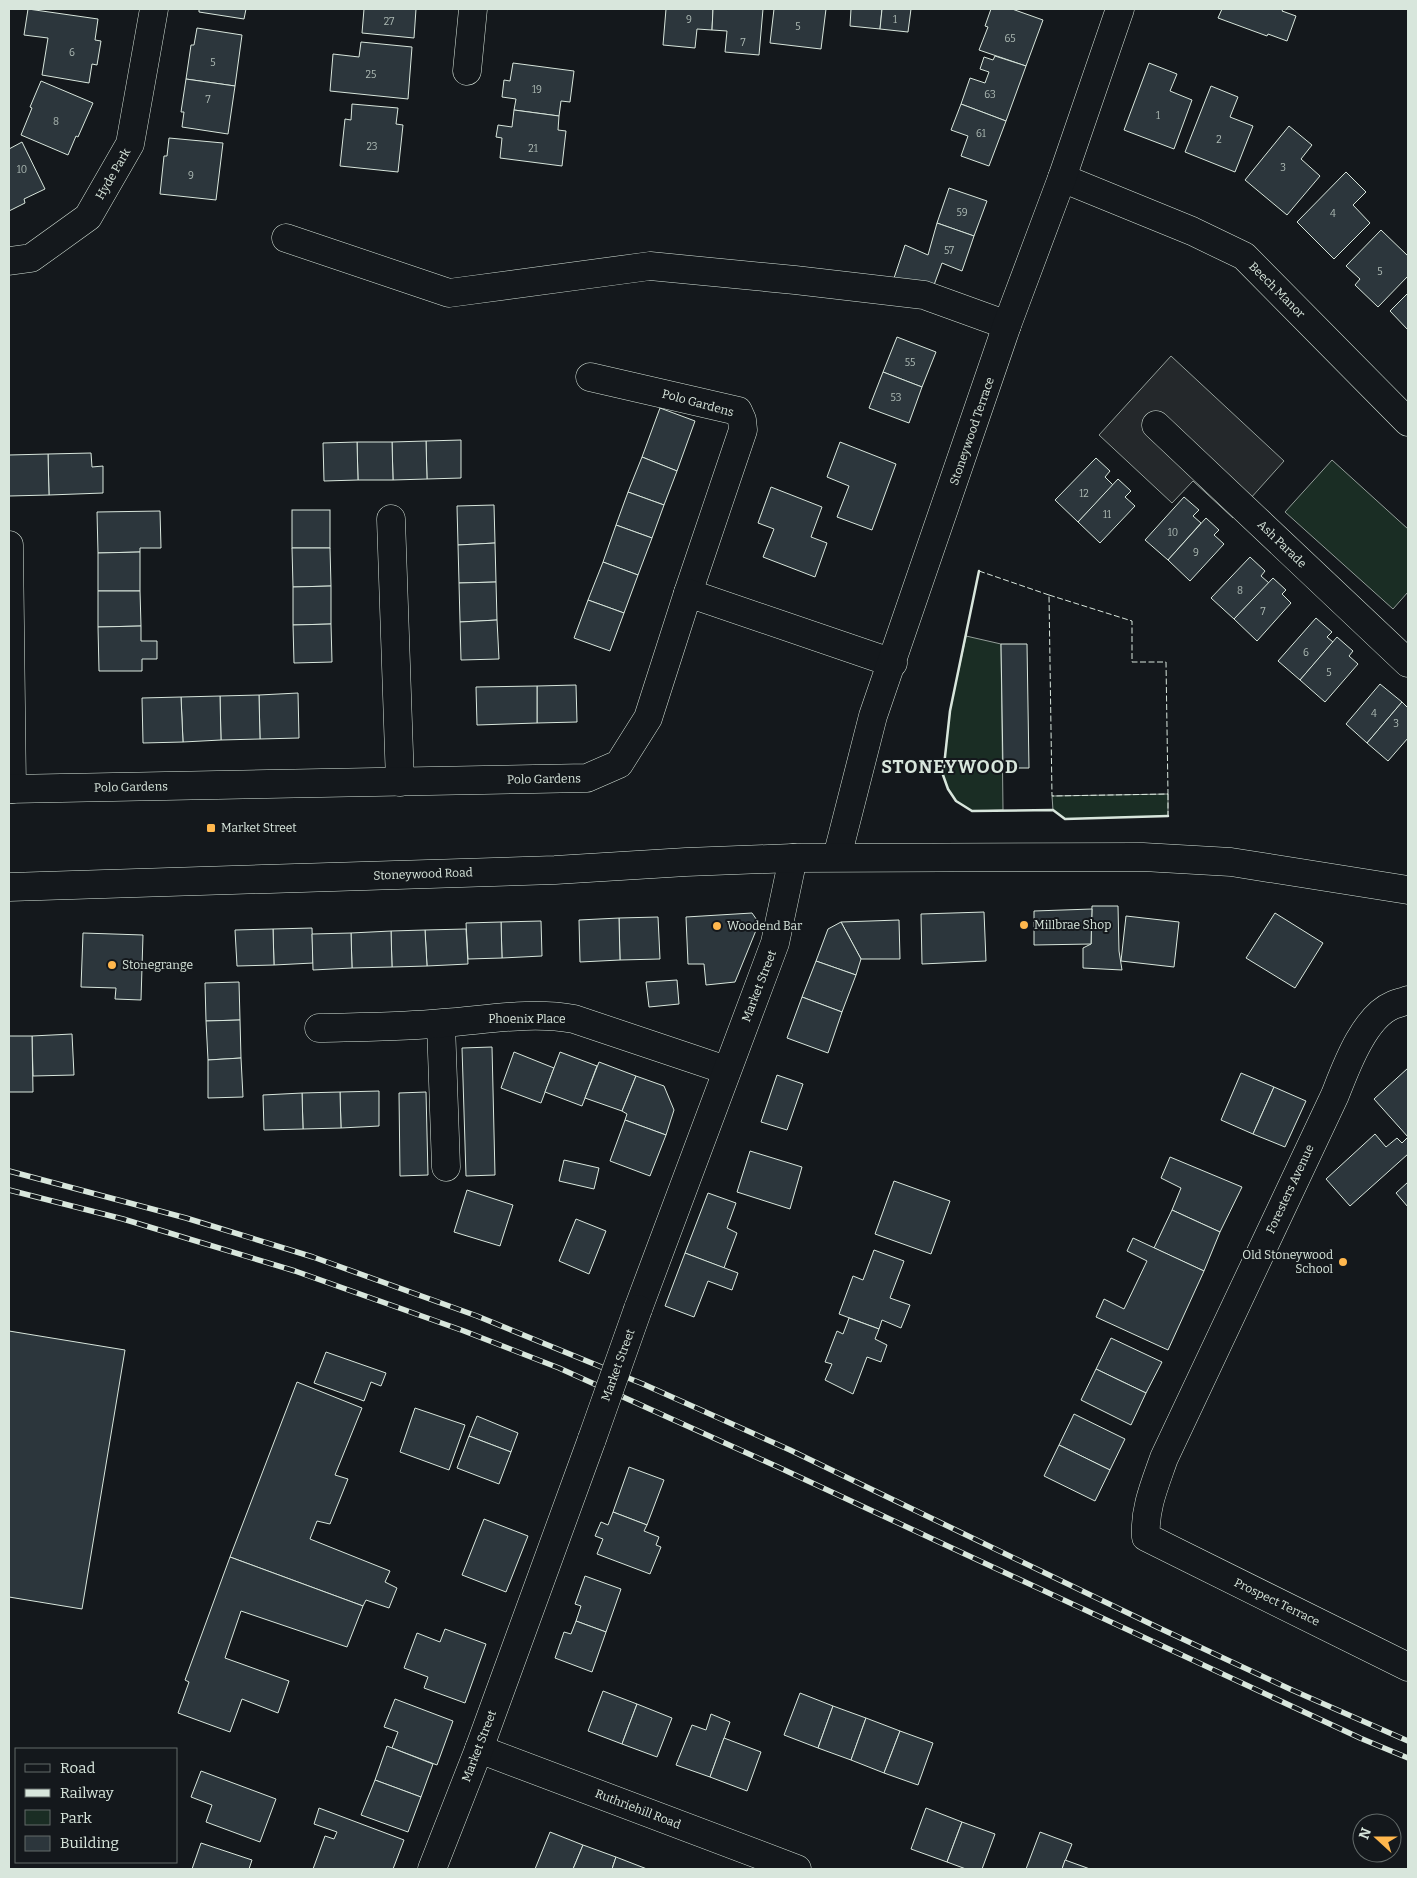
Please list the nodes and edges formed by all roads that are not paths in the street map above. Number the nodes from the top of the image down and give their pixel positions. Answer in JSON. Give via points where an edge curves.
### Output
{"nodes":[{"id":1,"x":154,"y":9,"type":"edge"},
{"id":2,"x":473,"y":9,"type":"edge"},
{"id":3,"x":1120,"y":9,"type":"edge"},
{"id":4,"x":467,"y":71,"type":"dead end"},
{"id":5,"x":1062,"y":178,"type":"junction"},
{"id":6,"x":286,"y":238,"type":"dead end"},
{"id":7,"x":9,"y":261,"type":"edge"},
{"id":8,"x":1007,"y":324,"type":"junction"},
{"id":9,"x":590,"y":377,"type":"dead end"},
{"id":10,"x":1408,"y":422,"type":"edge"},
{"id":11,"x":1156,"y":425,"type":"dead end"},
{"id":12,"x":391,"y":519,"type":"dead end"},
{"id":13,"x":9,"y":545,"type":"edge"},
{"id":14,"x":688,"y":593,"type":"junction"},
{"id":15,"x":893,"y":663,"type":"junction"},
{"id":16,"x":1408,"y":663,"type":"edge"},
{"id":17,"x":400,"y":782,"type":"junction"},
{"id":18,"x":10,"y":789,"type":"edge"},
{"id":19,"x":837,"y":857,"type":"junction"},
{"id":20,"x":793,"y":858,"type":"junction"},
{"id":21,"x":9,"y":887,"type":"edge"},
{"id":22,"x":1408,"y":890,"type":"edge"},
{"id":23,"x":1408,"y":1000,"type":"edge"},
{"id":24,"x":441,"y":1024,"type":"junction"},
{"id":25,"x":319,"y":1028,"type":"dead end"},
{"id":26,"x":726,"y":1070,"type":"junction"},
{"id":27,"x":446,"y":1167,"type":"dead end"},
{"id":28,"x":1146,"y":1537,"type":"joint"},
{"id":29,"x":1408,"y":1667,"type":"edge"},
{"id":30,"x":479,"y":1749,"type":"junction"},
{"id":31,"x":432,"y":1869,"type":"edge"},
{"id":32,"x":797,"y":1869,"type":"edge"}],
"edges":[{"from":1,"to":7,"type":"street","name":"Hyde Park","via":[[130,144],[121,160],[88,217],[31,258]]},
{"from":2,"to":4,"type":"street"},
{"from":3,"to":5,"type":"street","name":"Stoneywood Terrace"},
{"from":5,"to":8,"type":"street","name":"Stoneywood Terrace"},
{"from":5,"to":10,"type":"street","name":"Beech Manor","via":[[1192,230],[1244,256]]},
{"from":6,"to":8,"type":"street","via":[[449,293],[650,266],[924,296]]},
{"from":8,"to":15,"type":"street","name":"Stoneywood Terrace"},
{"from":9,"to":14,"type":"street","name":"Polo Gardens","via":[[738,411],[742,430]]},
{"from":11,"to":16,"type":"street","name":"Ash Parade"},
{"from":12,"to":17,"type":"street"},
{"from":13,"to":18,"type":"street","name":"Polo Gardens"},
{"from":14,"to":15,"type":"street"},
{"from":14,"to":17,"type":"street","name":"Polo Gardens","via":[[648,718],[619,764],[587,778]]},
{"from":15,"to":19,"type":"street","name":"Stoneywood Terrace","via":[[873,716]]},
{"from":17,"to":18,"type":"street","name":"Polo Gardens"},
{"from":19,"to":20,"type":"street","name":"Stoneywood Road"},
{"from":19,"to":22,"type":"street","name":"Stoneywood Road","via":[[1183,858],[1231,862]]},
{"from":20,"to":21,"type":"street","name":"Stoneywood Road","via":[[545,870]]},
{"from":20,"to":26,"type":"street","name":"Market Street","via":[[775,943]]},
{"from":23,"to":28,"type":"street","name":"Foresters Avenue","via":[[1392,1005],[1380,1015],[1356,1046],[1164,1458],[1149,1503]]},
{"from":24,"to":25,"type":"street","name":"Phoenix Place"},
{"from":24,"to":26,"type":"street","name":"Phoenix Place","via":[[558,1016]]},
{"from":24,"to":27,"type":"street"},
{"from":26,"to":30,"type":"street","name":"Market Street","bridge":true},
{"from":28,"to":29,"type":"street","name":"Prospect Terrace"},
{"from":30,"to":31,"type":"street","name":"Market Street"},
{"from":30,"to":32,"type":"street","name":"Ruthriehill Road"}]}
